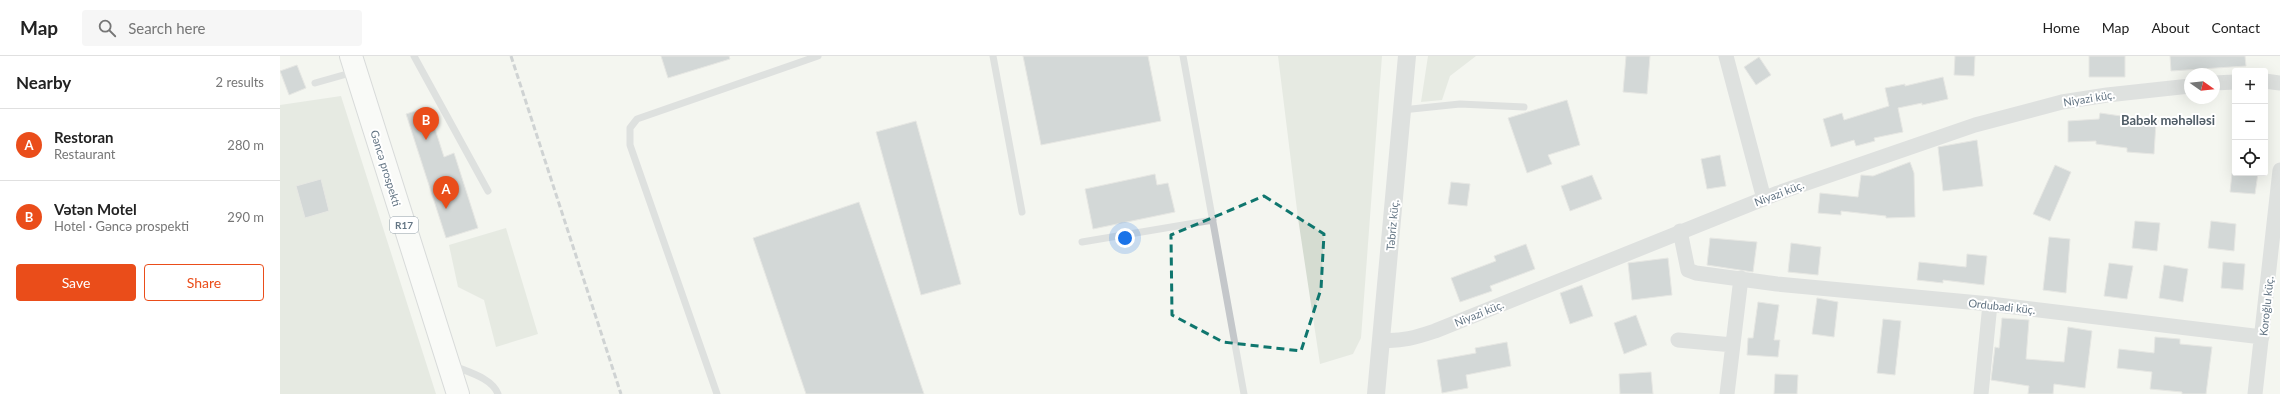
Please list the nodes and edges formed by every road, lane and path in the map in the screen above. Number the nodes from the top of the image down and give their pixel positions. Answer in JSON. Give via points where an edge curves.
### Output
{"nodes":[{"id":1,"x":414,"y":56,"type":"edge"},
{"id":2,"x":818,"y":56,"type":"edge"},
{"id":3,"x":993,"y":56,"type":"edge"},
{"id":4,"x":1184,"y":56,"type":"edge"},
{"id":5,"x":1407,"y":56,"type":"edge"},
{"id":6,"x":1726,"y":56,"type":"edge"},
{"id":7,"x":354,"y":64,"type":"edge"},
{"id":8,"x":2268,"y":81,"type":"edge"},
{"id":9,"x":2232,"y":82,"type":"edge"},
{"id":10,"x":2280,"y":82,"type":"edge"},
{"id":11,"x":315,"y":83,"type":"dead end"},
{"id":12,"x":2220,"y":83,"type":"edge"},
{"id":13,"x":2184,"y":87,"type":"edge"},
{"id":14,"x":1524,"y":107,"type":"dead end"},
{"id":15,"x":1402,"y":110,"type":"junction"},
{"id":16,"x":2280,"y":170,"type":"edge"},
{"id":17,"x":488,"y":191,"type":"dead end"},
{"id":18,"x":1764,"y":199,"type":"junction"},
{"id":19,"x":1022,"y":212,"type":"dead end"},
{"id":20,"x":1213,"y":220,"type":"junction"},
{"id":21,"x":1680,"y":231,"type":"junction"},
{"id":22,"x":1082,"y":242,"type":"dead end"},
{"id":23,"x":1741,"y":278,"type":"junction"},
{"id":24,"x":1990,"y":304,"type":"junction"},
{"id":25,"x":2262,"y":337,"type":"junction"},
{"id":26,"x":1381,"y":340,"type":"junction"},
{"id":27,"x":1678,"y":340,"type":"dead end"},
{"id":28,"x":1733,"y":345,"type":"junction"},
{"id":29,"x":448,"y":363,"type":"junction"},
{"id":30,"x":458,"y":394,"type":"edge"},
{"id":31,"x":498,"y":394,"type":"edge"},
{"id":32,"x":717,"y":394,"type":"edge"},
{"id":33,"x":1244,"y":394,"type":"edge"},
{"id":34,"x":1376,"y":394,"type":"edge"},
{"id":35,"x":1727,"y":394,"type":"edge"},
{"id":36,"x":1981,"y":394,"type":"edge"},
{"id":37,"x":2255,"y":394,"type":"edge"}],
"edges":[{"from":1,"to":17,"type":"lane"},
{"from":2,"to":32,"type":"lane","via":[[637,119],[630,128],[630,145]]},
{"from":3,"to":19,"type":"lane"},
{"from":4,"to":20,"type":"lane"},
{"from":5,"to":15,"type":"street","name":"Təbriz küç."},
{"from":6,"to":18,"type":"street"},
{"from":7,"to":11,"type":"lane"},
{"from":7,"to":29,"type":"main road","name":"Gəncə prospekti","number":"R17"},
{"from":8,"to":10,"type":"street"},
{"from":9,"to":12,"type":"street"},
{"from":13,"to":18,"type":"street","name":"Niyazi küç.","via":[[2062,102],[1975,125]]},
{"from":14,"to":15,"type":"lane","via":[[1460,104]]},
{"from":15,"to":26,"type":"street","name":"Təbriz küç."},
{"from":16,"to":25,"type":"street","name":"Koroğlu küç."},
{"from":18,"to":21,"type":"street","name":"Niyazi küç."},
{"from":20,"to":22,"type":"lane"},
{"from":20,"to":33,"type":"lane"},
{"from":21,"to":23,"type":"street","name":"Ordubadi küç.","via":[[1688,270]]},
{"from":21,"to":26,"type":"street","name":"Niyazi küç.","via":[[1435,331],[1415,338]]},
{"from":23,"to":24,"type":"street","name":"Ordubadi küç.","via":[[1777,284]]},
{"from":23,"to":28,"type":"street"},
{"from":24,"to":25,"type":"street","name":"Ordubadi küç."},
{"from":24,"to":36,"type":"street"},
{"from":25,"to":37,"type":"street","name":"Koroğlu küç."},
{"from":26,"to":34,"type":"street","name":"Təbriz küç."},
{"from":27,"to":28,"type":"street"},
{"from":28,"to":35,"type":"street"},
{"from":29,"to":30,"type":"main road","name":"Gəncə prospekti","number":"R17"},
{"from":29,"to":31,"type":"lane","via":[[488,381]]}]}
